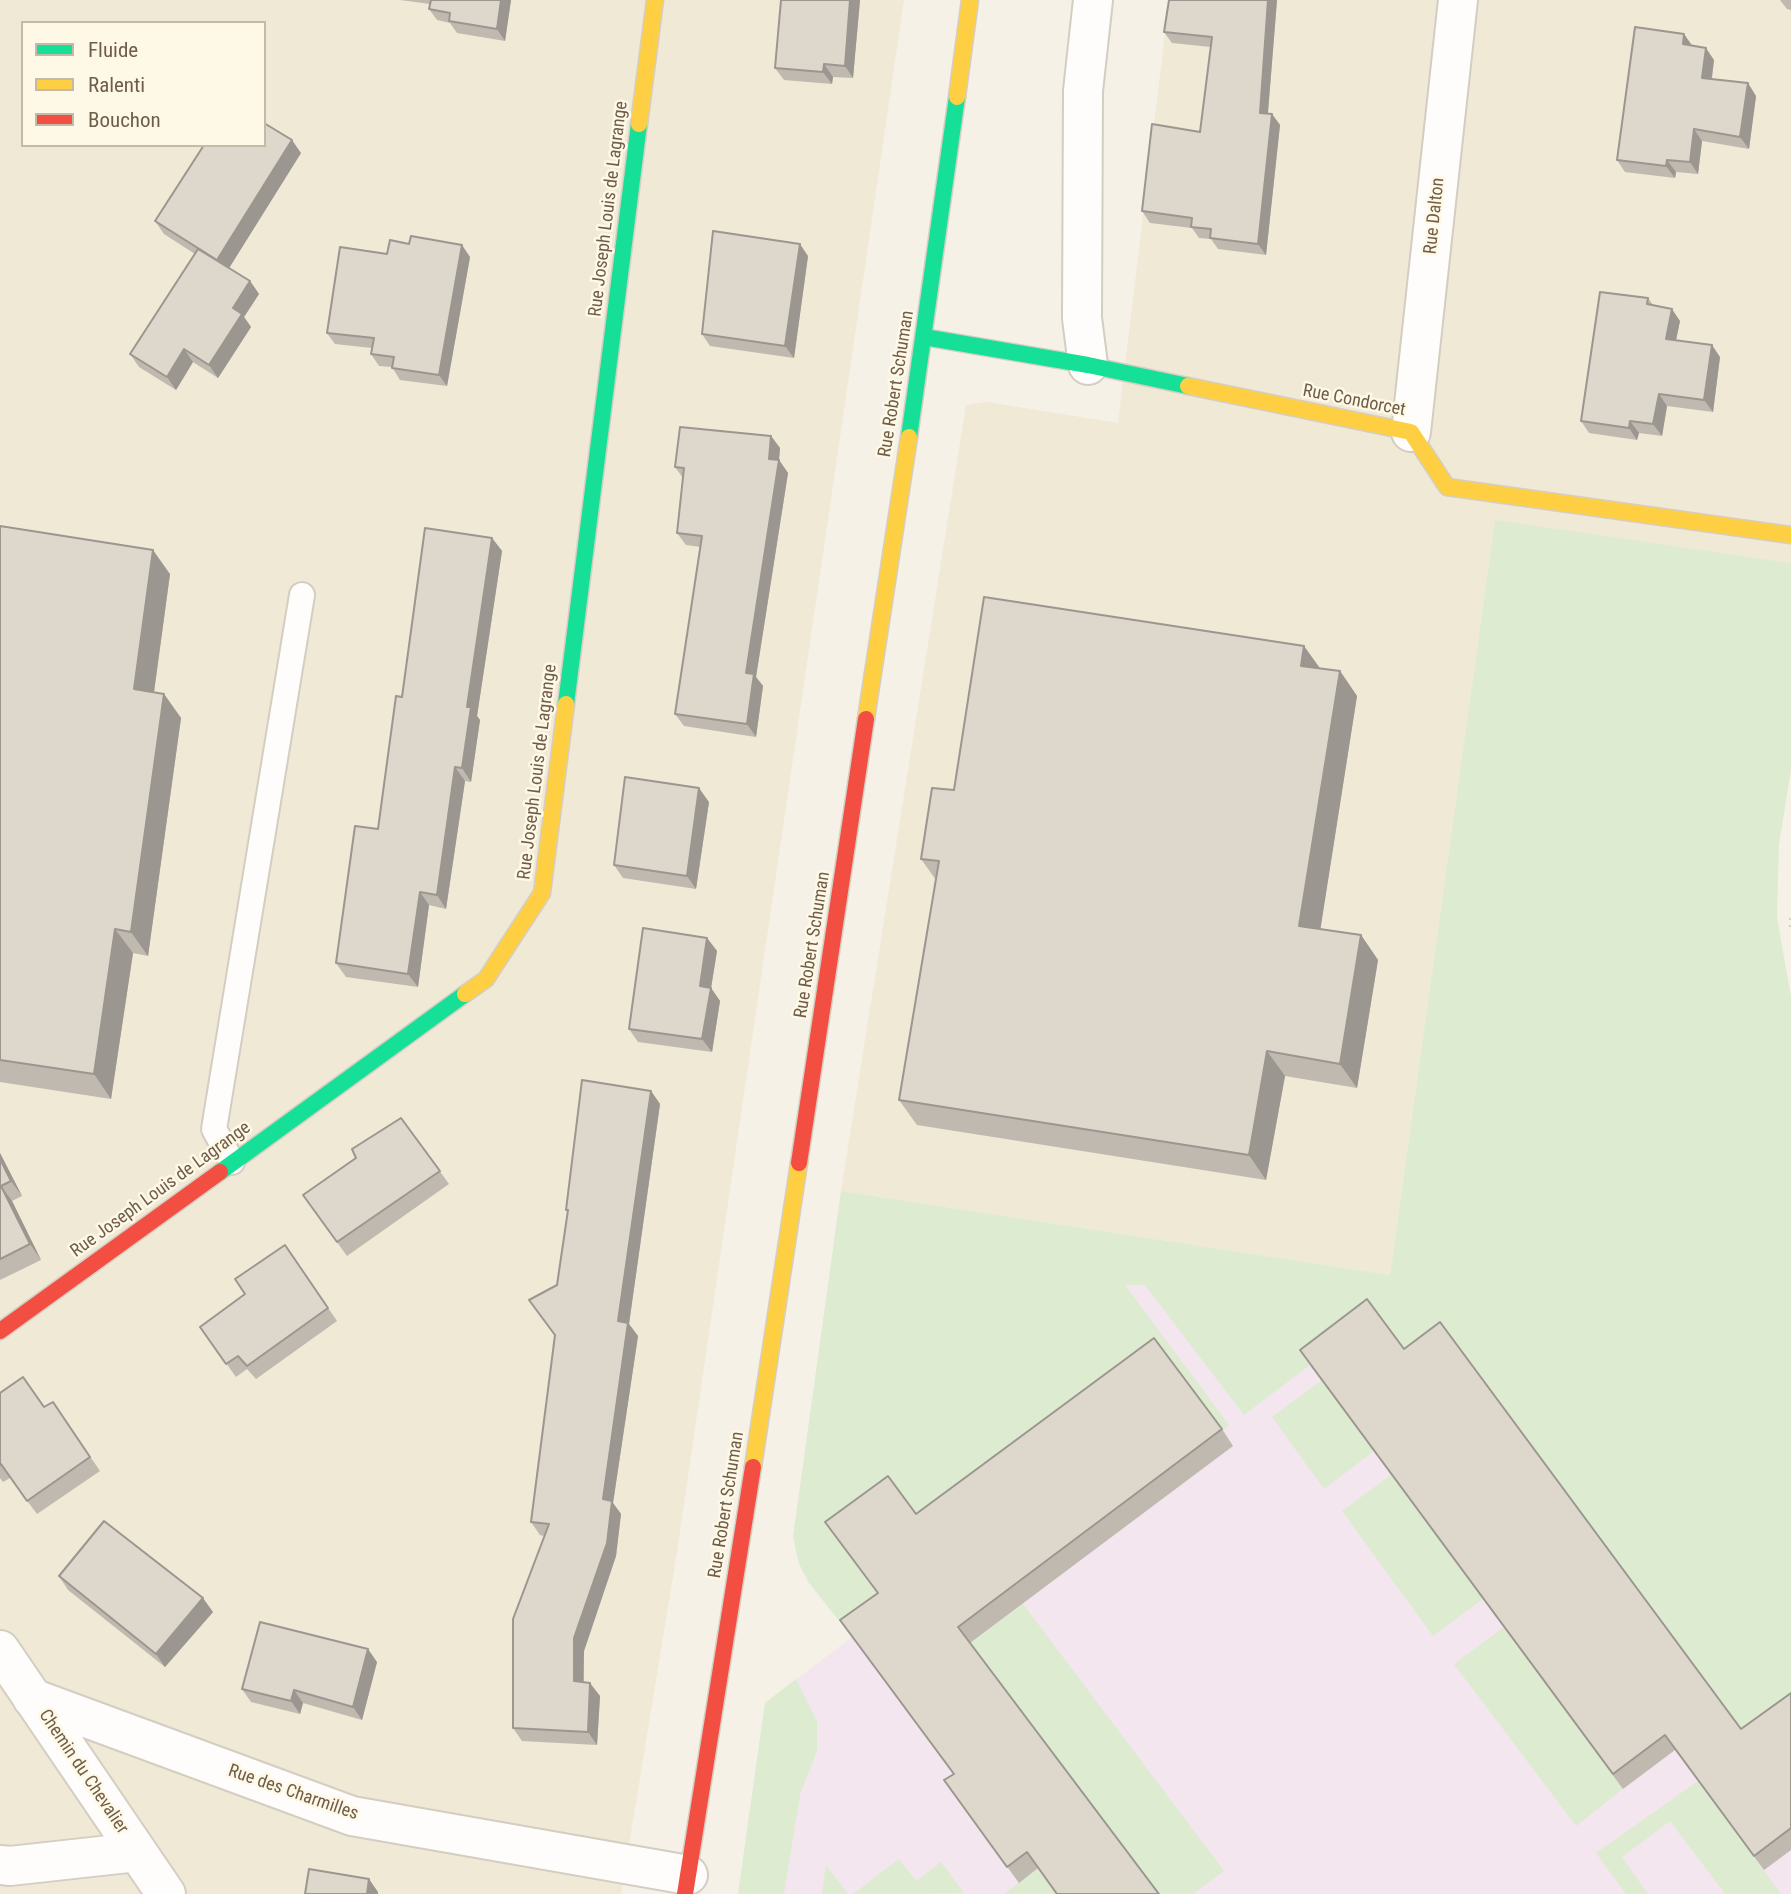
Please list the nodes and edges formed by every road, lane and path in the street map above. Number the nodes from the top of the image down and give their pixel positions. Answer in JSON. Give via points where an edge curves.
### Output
{"nodes":[{"id":1,"x":655,"y":0,"type":"edge"},
{"id":2,"x":970,"y":0,"type":"edge"},
{"id":3,"x":1093,"y":0,"type":"edge"},
{"id":4,"x":1458,"y":0,"type":"edge"},
{"id":5,"x":924,"y":337,"type":"junction"},
{"id":6,"x":1088,"y":365,"type":"junction"},
{"id":7,"x":1411,"y":432,"type":"junction"},
{"id":8,"x":1791,"y":535,"type":"edge"},
{"id":9,"x":302,"y":595,"type":"dead end"},
{"id":10,"x":1791,"y":918,"type":"edge"},
{"id":11,"x":1791,"y":930,"type":"edge"},
{"id":12,"x":232,"y":1162,"type":"junction"},
{"id":13,"x":0,"y":1331,"type":"edge"},
{"id":14,"x":0,"y":1650,"type":"edge"},
{"id":15,"x":32,"y":1698,"type":"junction"},
{"id":16,"x":137,"y":1852,"type":"junction"},
{"id":17,"x":0,"y":1865,"type":"edge"},
{"id":18,"x":686,"y":1885,"type":"edge"},
{"id":19,"x":166,"y":1894,"type":"edge"}],
"edges":[{"from":1,"to":12,"type":"street","name":"Rue Joseph Louis de Lagrange","via":[[542,893],[486,979]]},
{"from":2,"to":5,"type":"street","name":"Rue Robert Schuman"},
{"from":3,"to":6,"type":"street","via":[[1083,91],[1082,318]]},
{"from":4,"to":7,"type":"street","name":"Rue Dalton"},
{"from":5,"to":6,"type":"street","name":"Rue Condorcet"},
{"from":5,"to":18,"type":"street","name":"Rue Robert Schuman"},
{"from":6,"to":7,"type":"street","name":"Rue Condorcet"},
{"from":7,"to":8,"type":"street","name":"Rue Condorcet","via":[[1447,487]]},
{"from":9,"to":12,"type":"lane","via":[[214,1129]]},
{"from":10,"to":11,"type":"path"},
{"from":12,"to":13,"type":"street","name":"Rue Joseph Louis de Lagrange"},
{"from":14,"to":15,"type":"street","name":"Chemin du Chevalier"},
{"from":15,"to":16,"type":"street","name":"Chemin du Chevalier"},
{"from":15,"to":18,"type":"street","name":"Rue des Charmilles","via":[[352,1816]]},
{"from":16,"to":17,"type":"street"},
{"from":16,"to":19,"type":"street","name":"Chemin du Chevalier"}]}
